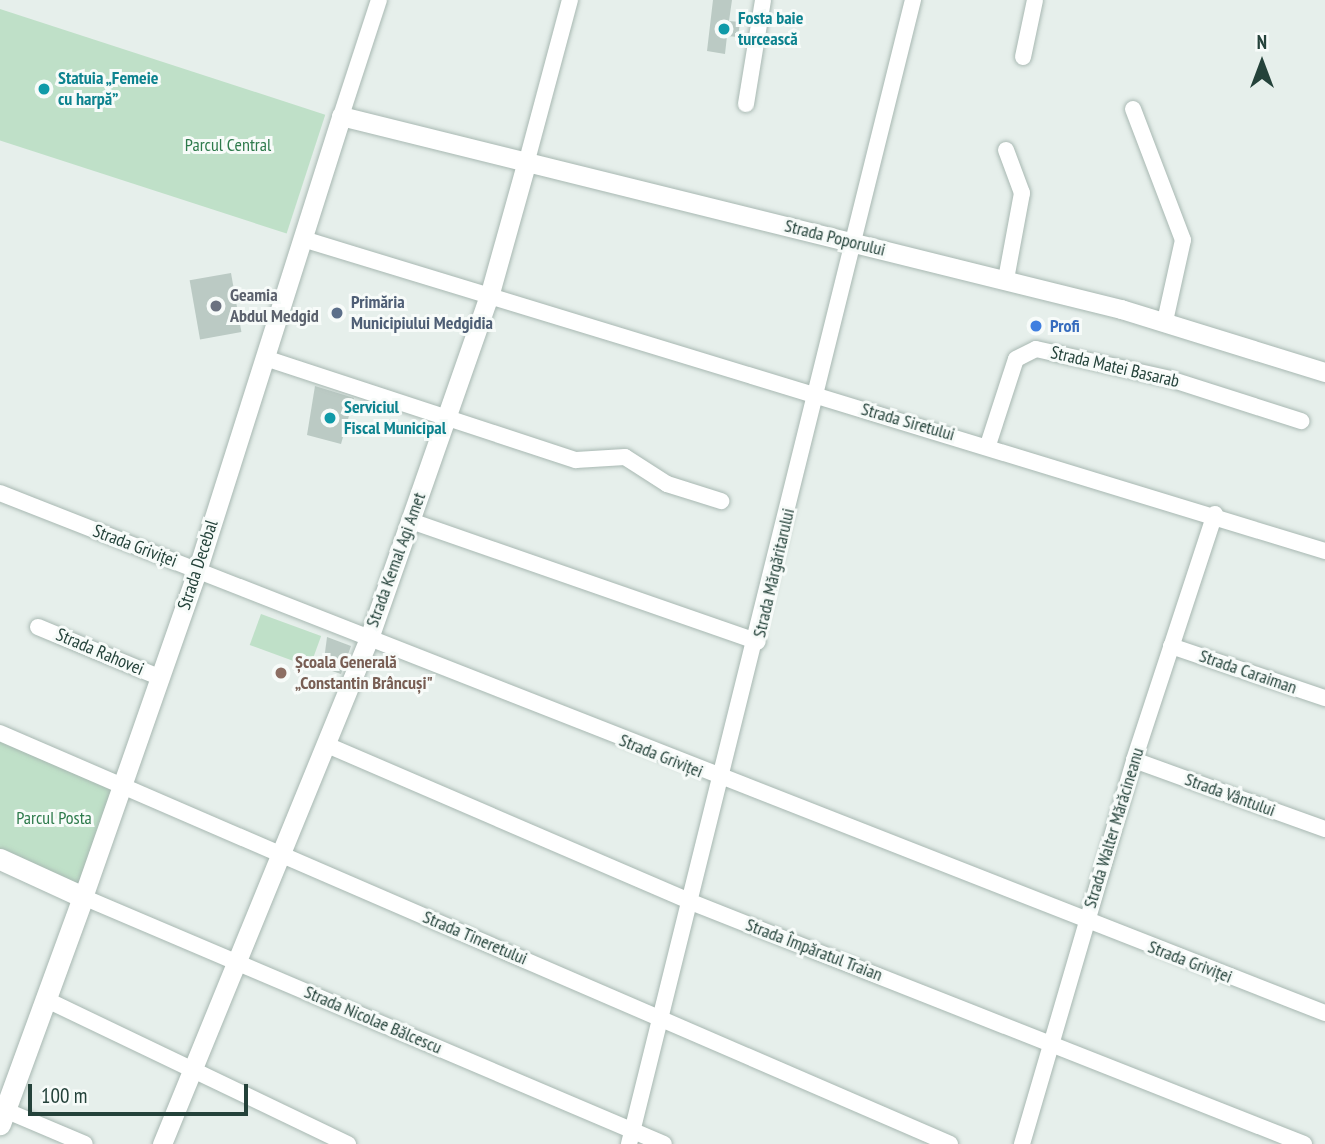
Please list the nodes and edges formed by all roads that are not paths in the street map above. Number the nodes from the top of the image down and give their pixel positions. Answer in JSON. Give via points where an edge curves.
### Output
{"nodes":[{"id":1,"x":379,"y":0,"type":"edge"},
{"id":2,"x":570,"y":0,"type":"edge"},
{"id":3,"x":763,"y":0,"type":"edge"},
{"id":4,"x":913,"y":0,"type":"edge"},
{"id":5,"x":1035,"y":0,"type":"edge"},
{"id":6,"x":1023,"y":57,"type":"dead end"},
{"id":7,"x":746,"y":104,"type":"dead end"},
{"id":8,"x":1133,"y":109,"type":"dead end"},
{"id":9,"x":341,"y":116,"type":"junction"},
{"id":10,"x":1006,"y":150,"type":"dead end"},
{"id":11,"x":526,"y":164,"type":"junction"},
{"id":12,"x":303,"y":239,"type":"junction"},
{"id":13,"x":853,"y":242,"type":"junction"},
{"id":14,"x":1006,"y":279,"type":"junction"},
{"id":15,"x":490,"y":293,"type":"junction"},
{"id":16,"x":1165,"y":321,"type":"junction"},
{"id":17,"x":265,"y":358,"type":"junction"},
{"id":18,"x":1325,"y":372,"type":"edge"},
{"id":19,"x":816,"y":396,"type":"junction"},
{"id":20,"x":447,"y":420,"type":"junction"},
{"id":21,"x":1301,"y":421,"type":"dead end"},
{"id":22,"x":988,"y":445,"type":"junction"},
{"id":23,"x":0,"y":494,"type":"edge"},
{"id":24,"x":721,"y":501,"type":"dead end"},
{"id":25,"x":1215,"y":514,"type":"junction"},
{"id":26,"x":411,"y":521,"type":"junction"},
{"id":27,"x":1325,"y":551,"type":"edge"},
{"id":28,"x":197,"y":570,"type":"junction"},
{"id":29,"x":38,"y":627,"type":"dead end"},
{"id":30,"x":369,"y":638,"type":"junction"},
{"id":31,"x":758,"y":642,"type":"junction"},
{"id":32,"x":1171,"y":646,"type":"junction"},
{"id":33,"x":161,"y":678,"type":"junction"},
{"id":34,"x":1325,"y":698,"type":"edge"},
{"id":35,"x":0,"y":733,"type":"edge"},
{"id":36,"x":327,"y":745,"type":"junction"},
{"id":37,"x":1135,"y":760,"type":"junction"},
{"id":38,"x":722,"y":781,"type":"junction"},
{"id":39,"x":124,"y":784,"type":"junction"},
{"id":40,"x":1325,"y":829,"type":"edge"},
{"id":41,"x":283,"y":855,"type":"junction"},
{"id":42,"x":0,"y":859,"type":"edge"},
{"id":43,"x":83,"y":897,"type":"junction"},
{"id":44,"x":691,"y":902,"type":"junction"},
{"id":45,"x":1086,"y":922,"type":"junction"},
{"id":46,"x":237,"y":962,"type":"junction"},
{"id":47,"x":45,"y":999,"type":"junction"},
{"id":48,"x":1325,"y":1013,"type":"edge"},
{"id":49,"x":662,"y":1018,"type":"junction"},
{"id":50,"x":1051,"y":1043,"type":"junction"},
{"id":51,"x":195,"y":1067,"type":"junction"},
{"id":52,"x":2,"y":1114,"type":"edge"},
{"id":53,"x":631,"y":1137,"type":"edge"},
{"id":54,"x":85,"y":1144,"type":"edge"},
{"id":55,"x":162,"y":1144,"type":"edge"},
{"id":56,"x":348,"y":1144,"type":"edge"},
{"id":57,"x":664,"y":1144,"type":"edge"},
{"id":58,"x":950,"y":1144,"type":"edge"},
{"id":59,"x":1022,"y":1144,"type":"edge"},
{"id":60,"x":1304,"y":1144,"type":"edge"}],
"edges":[{"from":1,"to":9,"type":"street","name":"Strada Decebal"},
{"from":2,"to":11,"type":"street","name":"Strada Kemal Agi Amet"},
{"from":3,"to":7,"type":"street"},
{"from":4,"to":13,"type":"street","name":"Strada Mărgăritarului"},
{"from":5,"to":6,"type":"street"},
{"from":8,"to":16,"type":"street","via":[[1183,240]]},
{"from":9,"to":11,"type":"street","name":"Strada Poporului"},
{"from":9,"to":12,"type":"street","name":"Strada Decebal"},
{"from":10,"to":14,"type":"street","via":[[1022,193]]},
{"from":11,"to":13,"type":"street","name":"Strada Poporului"},
{"from":11,"to":15,"type":"street","name":"Strada Kemal Agi Amet"},
{"from":12,"to":15,"type":"street","name":"Strada Siretului"},
{"from":12,"to":17,"type":"street","name":"Strada Decebal"},
{"from":13,"to":14,"type":"street","name":"Strada Poporului"},
{"from":13,"to":19,"type":"street","name":"Strada Mărgăritarului"},
{"from":14,"to":16,"type":"street","name":"Strada Poporului"},
{"from":15,"to":19,"type":"street","name":"Strada Siretului"},
{"from":15,"to":20,"type":"street","name":"Strada Kemal Agi Amet"},
{"from":16,"to":18,"type":"street","name":"Strada Poporului"},
{"from":17,"to":20,"type":"street"},
{"from":17,"to":28,"type":"street","name":"Strada Decebal"},
{"from":19,"to":22,"type":"street","name":"Strada Siretului"},
{"from":19,"to":31,"type":"street","name":"Strada Mărgăritarului"},
{"from":20,"to":24,"type":"street","via":[[586,462],[625,457],[667,484]]},
{"from":20,"to":26,"type":"street","name":"Strada Kemal Agi Amet"},
{"from":21,"to":22,"type":"street","name":"Strada Matei Basarab","via":[[1170,379],[1036,349],[1016,359]]},
{"from":22,"to":25,"type":"street","name":"Strada Siretului"},
{"from":23,"to":28,"type":"street","name":"Strada Griviței"},
{"from":25,"to":27,"type":"street","name":"Strada Siretului"},
{"from":25,"to":32,"type":"street","name":"Strada Walter Mărăcineanu"},
{"from":26,"to":30,"type":"street","name":"Strada Kemal Agi Amet"},
{"from":26,"to":31,"type":"street"},
{"from":28,"to":30,"type":"street","name":"Strada Griviței"},
{"from":28,"to":33,"type":"street","name":"Strada Decebal"},
{"from":29,"to":33,"type":"street","name":"Strada Rahovei"},
{"from":30,"to":36,"type":"street","name":"Strada Kemal Agi Amet"},
{"from":30,"to":38,"type":"street","name":"Strada Griviței"},
{"from":31,"to":38,"type":"street","name":"Strada Mărgăritarului"},
{"from":32,"to":34,"type":"street","name":"Strada Caraiman"},
{"from":32,"to":37,"type":"street","name":"Strada Walter Mărăcineanu"},
{"from":33,"to":39,"type":"street","name":"Strada Decebal"},
{"from":35,"to":39,"type":"street","name":"Strada Tineretului"},
{"from":36,"to":41,"type":"street","name":"Strada Kemal Agi Amet"},
{"from":36,"to":44,"type":"street","name":"Strada Împăratul Traian"},
{"from":37,"to":40,"type":"street","name":"Strada Vântului"},
{"from":37,"to":45,"type":"street","name":"Strada Walter Mărăcineanu"},
{"from":38,"to":44,"type":"street","name":"Strada Mărgăritarului"},
{"from":38,"to":45,"type":"street","name":"Strada Griviței"},
{"from":39,"to":41,"type":"street","name":"Strada Tineretului"},
{"from":39,"to":43,"type":"street","name":"Strada Decebal"},
{"from":41,"to":46,"type":"street","name":"Strada Kemal Agi Amet"},
{"from":41,"to":49,"type":"street","name":"Strada Tineretului"},
{"from":42,"to":43,"type":"main road"},
{"from":43,"to":46,"type":"street","name":"Strada Nicolae Bălcescu"},
{"from":43,"to":47,"type":"main road","name":"Strada Decebal"},
{"from":44,"to":49,"type":"street","name":"Strada Mărgăritarului"},
{"from":44,"to":50,"type":"street","name":"Strada Împăratul Traian"},
{"from":45,"to":48,"type":"street","name":"Strada Griviței"},
{"from":45,"to":50,"type":"street","name":"Strada Walter Mărăcineanu"},
{"from":46,"to":51,"type":"street","name":"Strada Kemal Agi Amet"},
{"from":46,"to":53,"type":"street","name":"Strada Nicolae Bălcescu"},
{"from":47,"to":51,"type":"street"},
{"from":47,"to":52,"type":"main road","name":"Strada Decebal"},
{"from":49,"to":53,"type":"street","name":"Strada Mărgăritarului"},
{"from":49,"to":58,"type":"street","name":"Strada Tineretului"},
{"from":50,"to":59,"type":"street","name":"Strada Walter Mărăcineanu"},
{"from":50,"to":60,"type":"street","name":"Strada Împăratul Traian"},
{"from":51,"to":55,"type":"street","name":"Strada Kemal Agi Amet"},
{"from":51,"to":56,"type":"street"},
{"from":52,"to":54,"type":"street"},
{"from":53,"to":57,"type":"street","name":"Strada Nicolae Bălcescu"}]}
